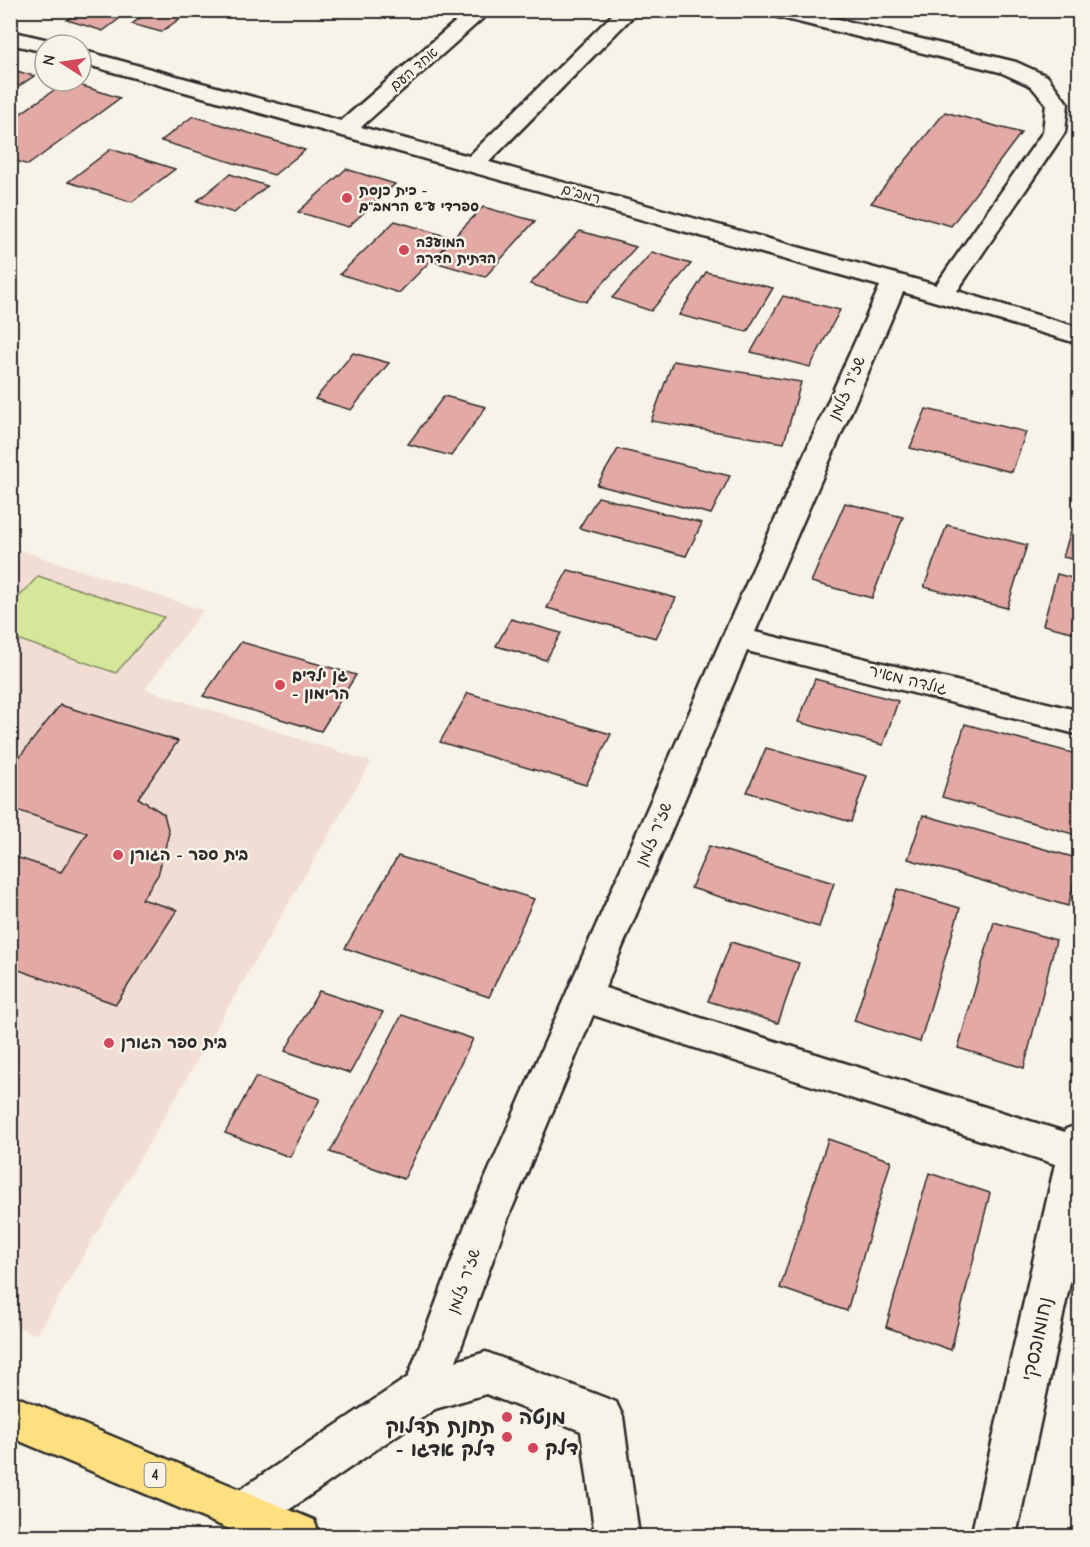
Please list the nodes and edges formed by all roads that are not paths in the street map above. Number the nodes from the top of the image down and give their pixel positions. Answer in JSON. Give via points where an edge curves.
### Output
{"nodes":[{"id":1,"x":482,"y":10,"type":"edge"},
{"id":2,"x":629,"y":10,"type":"edge"},
{"id":3,"x":773,"y":10,"type":"edge"},
{"id":4,"x":10,"y":37,"type":"edge"},
{"id":5,"x":33,"y":43,"type":"edge"},
{"id":6,"x":93,"y":59,"type":"edge"},
{"id":7,"x":346,"y":128,"type":"junction"},
{"id":8,"x":474,"y":164,"type":"junction"},
{"id":9,"x":895,"y":281,"type":"junction"},
{"id":10,"x":942,"y":295,"type":"junction"},
{"id":11,"x":1080,"y":336,"type":"edge"},
{"id":12,"x":737,"y":638,"type":"junction"},
{"id":13,"x":1080,"y":723,"type":"edge"},
{"id":14,"x":584,"y":997,"type":"junction"},
{"id":15,"x":1078,"y":1147,"type":"edge"},
{"id":16,"x":424,"y":1391,"type":"junction"},
{"id":17,"x":10,"y":1414,"type":"edge"},
{"id":18,"x":245,"y":1513,"type":"junction"},
{"id":19,"x":298,"y":1536,"type":"edge"},
{"id":20,"x":617,"y":1536,"type":"edge"},
{"id":21,"x":994,"y":1536,"type":"edge"}],
"edges":[{"from":1,"to":7,"type":"street","name":"אחד העם"},
{"from":2,"to":8,"type":"street"},
{"from":3,"to":10,"type":"street","via":[[1008,67],[1039,81],[1058,104],[1054,132]]},
{"from":4,"to":5,"type":"street"},
{"from":6,"to":7,"type":"street","name":"רמב\"ם"},
{"from":7,"to":8,"type":"street","name":"רמב\"ם"},
{"from":8,"to":9,"type":"street","name":"רמב\"ם"},
{"from":9,"to":10,"type":"street","name":"רמב\"ם"},
{"from":9,"to":12,"type":"street","name":"שז\"ר זלמן"},
{"from":10,"to":11,"type":"street","name":"רמב\"ם"},
{"from":12,"to":13,"type":"street","name":"גולדה מאיר"},
{"from":12,"to":14,"type":"street","name":"שז\"ר זלמן"},
{"from":14,"to":15,"type":"street"},
{"from":14,"to":16,"type":"street","name":"שז\"ר זלמן","via":[[488,1218]]},
{"from":15,"to":21,"type":"street","name":"נחומובסקי"},
{"from":16,"to":18,"type":"street"},
{"from":16,"to":20,"type":"street","via":[[486,1373],[601,1417]]},
{"from":17,"to":18,"type":"highway","number":"4"},
{"from":18,"to":19,"type":"highway","number":"4"}]}
